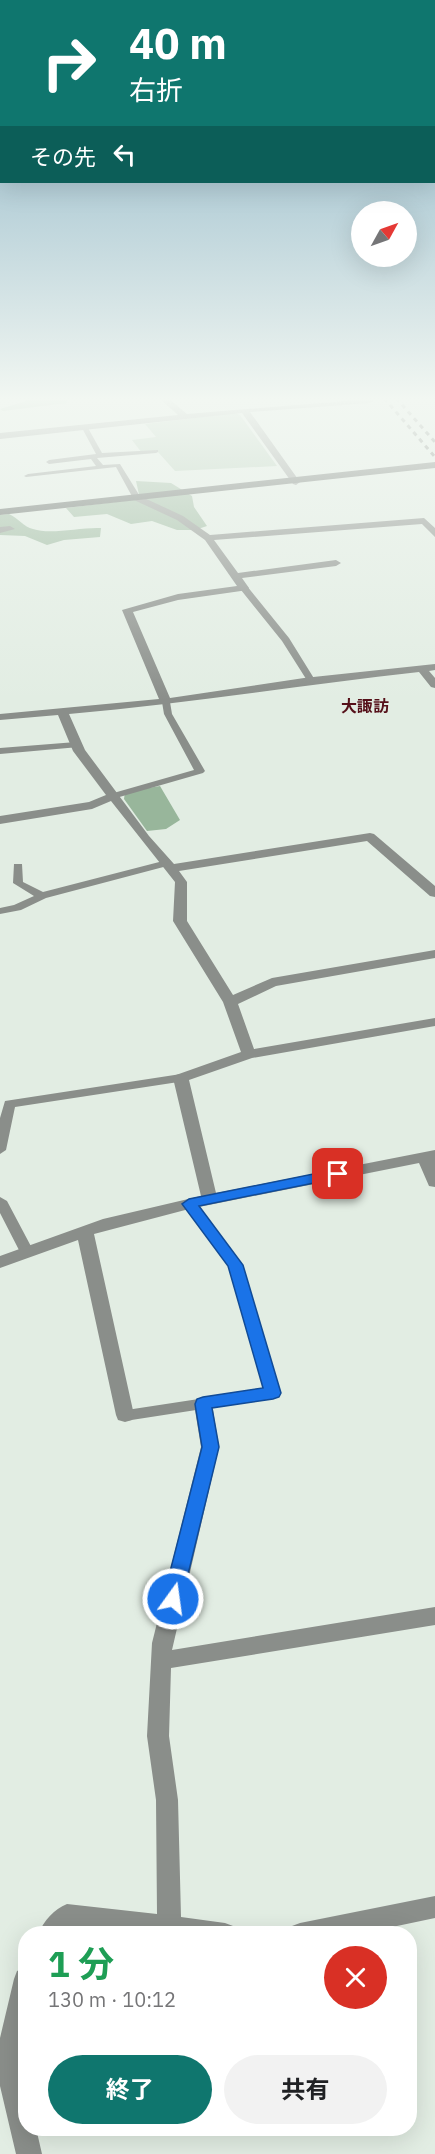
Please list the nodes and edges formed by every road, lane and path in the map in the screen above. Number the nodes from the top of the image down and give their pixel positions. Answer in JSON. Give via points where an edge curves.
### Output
{"nodes":[{"id":1,"x":132,"y":499,"type":"edge"},
{"id":2,"x":138,"y":499,"type":"edge"},
{"id":3,"x":0,"y":512,"type":"edge"},
{"id":4,"x":435,"y":534,"type":"edge"},
{"id":5,"x":208,"y":538,"type":"junction"},
{"id":6,"x":336,"y":563,"type":"dead end"},
{"id":7,"x":235,"y":576,"type":"junction"},
{"id":8,"x":244,"y":588,"type":"junction"},
{"id":9,"x":435,"y":667,"type":"edge"},
{"id":10,"x":421,"y":668,"type":"junction"},
{"id":11,"x":311,"y":680,"type":"junction"},
{"id":12,"x":435,"y":685,"type":"edge"},
{"id":13,"x":166,"y":702,"type":"junction"},
{"id":14,"x":62,"y":712,"type":"junction"},
{"id":15,"x":0,"y":717,"type":"edge"},
{"id":16,"x":76,"y":745,"type":"junction"},
{"id":17,"x":0,"y":752,"type":"edge"},
{"id":18,"x":113,"y":796,"type":"junction"},
{"id":19,"x":0,"y":820,"type":"edge"},
{"id":20,"x":18,"y":866,"type":"dead end"},
{"id":21,"x":169,"y":866,"type":"junction"},
{"id":22,"x":435,"y":892,"type":"edge"},
{"id":23,"x":42,"y":896,"type":"junction"},
{"id":24,"x":0,"y":911,"type":"edge"},
{"id":25,"x":435,"y":954,"type":"edge"},
{"id":26,"x":230,"y":1002,"type":"junction"},
{"id":27,"x":435,"y":1022,"type":"edge"},
{"id":28,"x":249,"y":1054,"type":"junction"},
{"id":29,"x":181,"y":1078,"type":"junction"},
{"id":30,"x":0,"y":1149,"type":"edge"},
{"id":31,"x":430,"y":1156,"type":"edge"},
{"id":32,"x":435,"y":1182,"type":"edge"},
{"id":33,"x":210,"y":1200,"type":"junction"},
{"id":34,"x":0,"y":1201,"type":"edge"},
{"id":35,"x":189,"y":1204,"type":"junction"},
{"id":36,"x":85,"y":1232,"type":"junction"},
{"id":37,"x":27,"y":1252,"type":"junction"},
{"id":38,"x":0,"y":1262,"type":"edge"},
{"id":39,"x":203,"y":1404,"type":"junction"},
{"id":40,"x":125,"y":1415,"type":"joint"},
{"id":41,"x":435,"y":1616,"type":"edge"},
{"id":42,"x":162,"y":1661,"type":"junction"},
{"id":43,"x":435,"y":1907,"type":"edge"},
{"id":44,"x":57,"y":1926,"type":"edge"},
{"id":45,"x":160,"y":1926,"type":"edge"},
{"id":46,"x":169,"y":1926,"type":"edge"},
{"id":47,"x":340,"y":1926,"type":"edge"},
{"id":48,"x":18,"y":2008,"type":"edge"},
{"id":49,"x":3,"y":2062,"type":"edge"},
{"id":50,"x":18,"y":2115,"type":"edge"},
{"id":51,"x":24,"y":2136,"type":"edge"},
{"id":52,"x":29,"y":2154,"type":"edge"}],
"edges":[{"from":1,"to":3,"type":"street"},
{"from":2,"to":5,"type":"street","via":[[180,518]]},
{"from":4,"to":5,"type":"street","via":[[424,521]]},
{"from":5,"to":7,"type":"street"},
{"from":6,"to":7,"type":"street"},
{"from":7,"to":8,"type":"street"},
{"from":8,"to":11,"type":"lane","via":[[286,640]]},
{"from":8,"to":13,"type":"street","via":[[178,597],[127,610]]},
{"from":9,"to":10,"type":"street"},
{"from":10,"to":11,"type":"street"},
{"from":10,"to":12,"type":"street"},
{"from":11,"to":13,"type":"street"},
{"from":13,"to":14,"type":"street"},
{"from":13,"to":18,"type":"lane","via":[[168,714],[200,771]]},
{"from":14,"to":15,"type":"street"},
{"from":14,"to":16,"type":"street"},
{"from":16,"to":17,"type":"lane"},
{"from":16,"to":18,"type":"street"},
{"from":18,"to":19,"type":"street","via":[[92,805]]},
{"from":18,"to":21,"type":"street"},
{"from":20,"to":23,"type":"lane","via":[[18,883]]},
{"from":21,"to":22,"type":"street","via":[[370,837]]},
{"from":21,"to":23,"type":"lane"},
{"from":21,"to":26,"type":"street","via":[[181,882],[180,921]]},
{"from":23,"to":24,"type":"lane"},
{"from":25,"to":26,"type":"street","via":[[272,982]]},
{"from":26,"to":28,"type":"street"},
{"from":27,"to":28,"type":"street"},
{"from":28,"to":29,"type":"street"},
{"from":29,"to":30,"type":"lane","via":[[9,1104]]},
{"from":29,"to":33,"type":"street"},
{"from":31,"to":32,"type":"street"},
{"from":31,"to":33,"type":"street"},
{"from":33,"to":35,"type":"street"},
{"from":34,"to":37,"type":"lane"},
{"from":35,"to":36,"type":"street"},
{"from":35,"to":39,"type":"lane","via":[[236,1265],[273,1393]]},
{"from":36,"to":37,"type":"street"},
{"from":36,"to":40,"type":"street"},
{"from":37,"to":38,"type":"street"},
{"from":39,"to":40,"type":"lane"},
{"from":39,"to":42,"type":"street","via":[[210,1447],[162,1643]]},
{"from":41,"to":42,"type":"street"},
{"from":42,"to":46,"type":"street","via":[[158,1736],[166,1800]]},
{"from":43,"to":47,"type":"street"},
{"from":44,"to":45,"type":"street","via":[[67,1915]]},
{"from":48,"to":49,"type":"street"},
{"from":49,"to":50,"type":"street"},
{"from":51,"to":52,"type":"street"}]}
